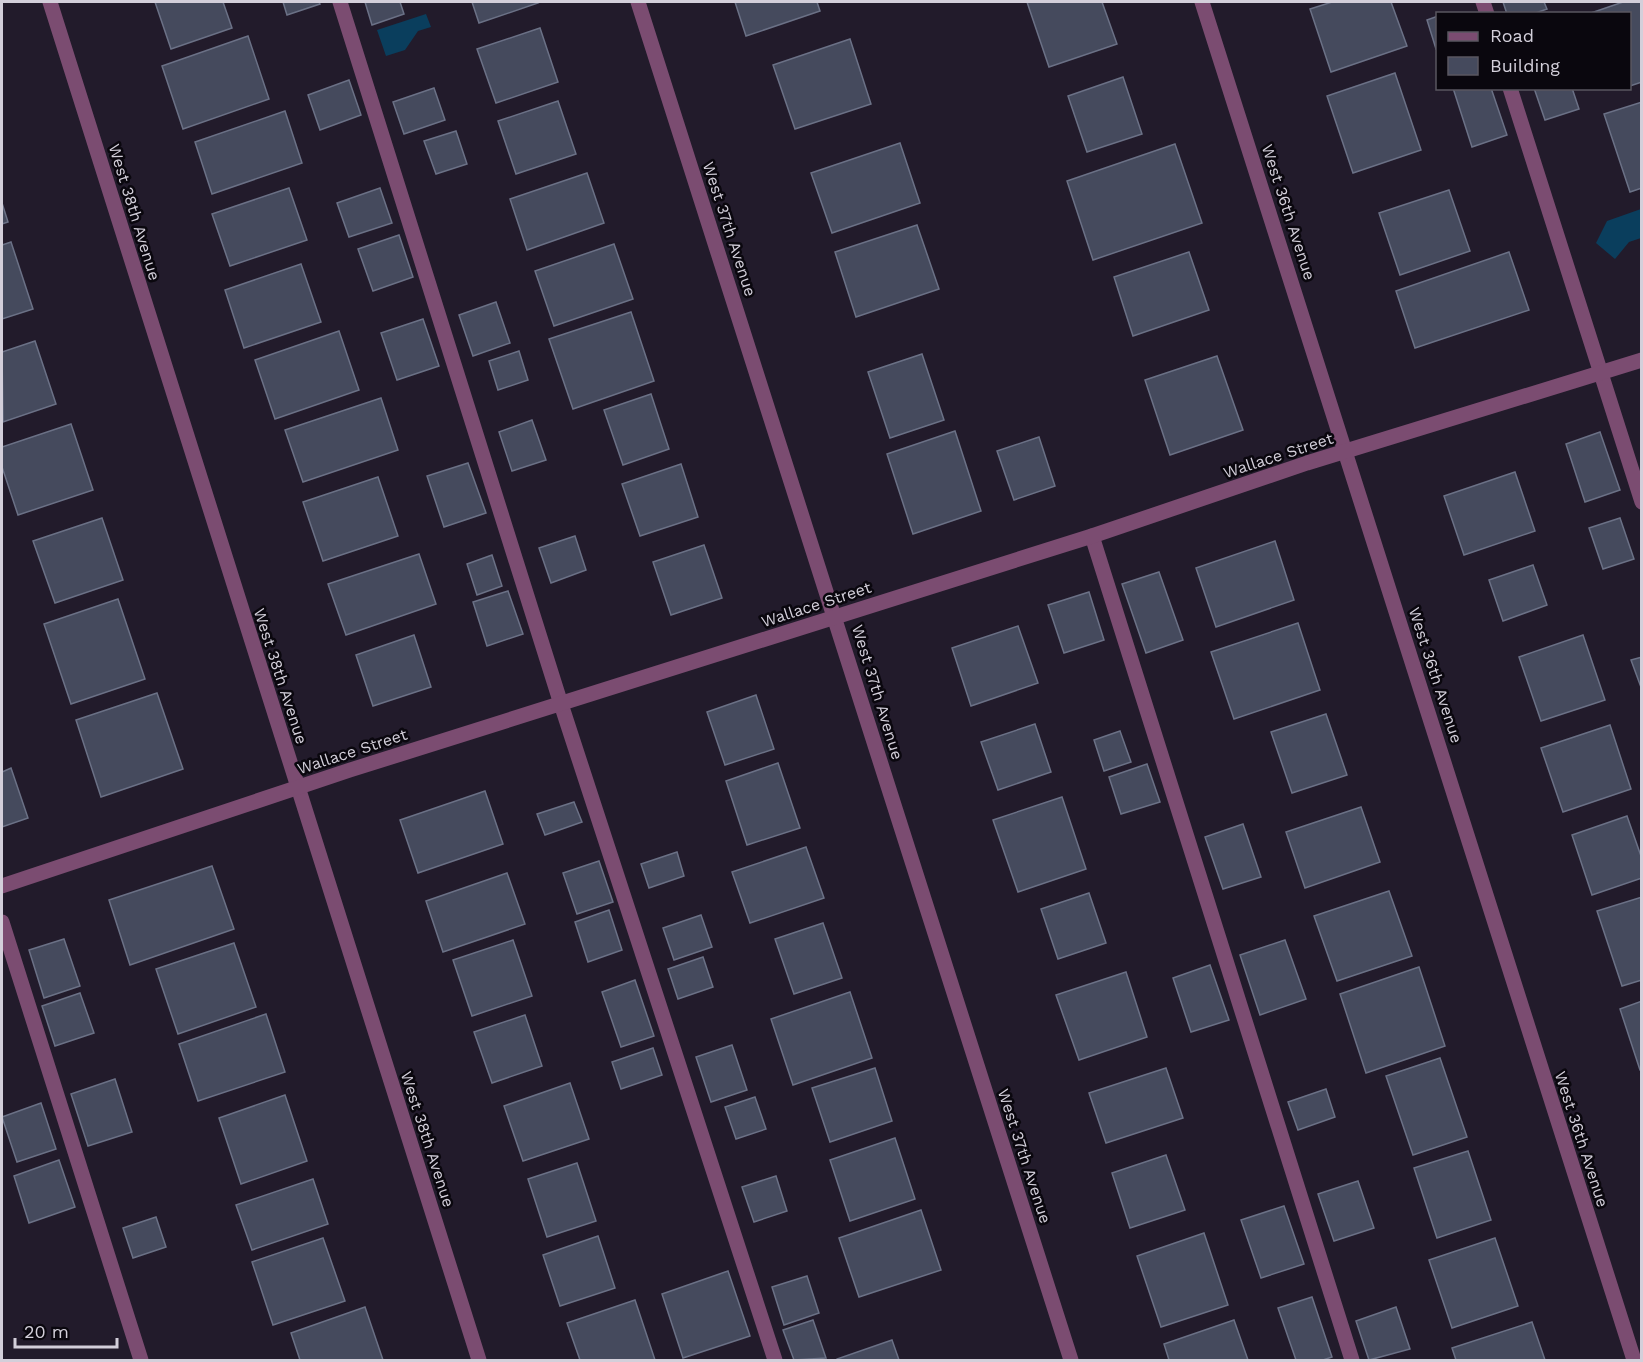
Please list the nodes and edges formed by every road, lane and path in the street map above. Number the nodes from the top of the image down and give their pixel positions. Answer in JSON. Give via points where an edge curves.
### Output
{"nodes":[{"id":1,"x":50,"y":2,"type":"edge"},
{"id":2,"x":340,"y":2,"type":"edge"},
{"id":3,"x":638,"y":2,"type":"edge"},
{"id":4,"x":1202,"y":2,"type":"edge"},
{"id":5,"x":1511,"y":90,"type":"edge"},
{"id":6,"x":1641,"y":360,"type":"edge"},
{"id":7,"x":1600,"y":373,"type":"junction"},
{"id":8,"x":1346,"y":451,"type":"junction"},
{"id":9,"x":1641,"y":502,"type":"edge"},
{"id":10,"x":1092,"y":536,"type":"junction"},
{"id":11,"x":836,"y":617,"type":"junction"},
{"id":12,"x":561,"y":704,"type":"junction"},
{"id":13,"x":297,"y":787,"type":"junction"},
{"id":14,"x":2,"y":886,"type":"edge"},
{"id":15,"x":2,"y":922,"type":"edge"},
{"id":16,"x":141,"y":1360,"type":"edge"},
{"id":17,"x":479,"y":1360,"type":"edge"},
{"id":18,"x":775,"y":1360,"type":"edge"},
{"id":19,"x":1071,"y":1360,"type":"edge"},
{"id":20,"x":1352,"y":1360,"type":"edge"},
{"id":21,"x":1634,"y":1360,"type":"edge"}],
"edges":[{"from":1,"to":13,"type":"street","name":"West 38th Avenue"},
{"from":2,"to":12,"type":"street"},
{"from":3,"to":11,"type":"street","name":"West 37th Avenue"},
{"from":4,"to":8,"type":"street","name":"West 36th Avenue"},
{"from":5,"to":7,"type":"street"},
{"from":6,"to":7,"type":"street","name":"Wallace Street"},
{"from":7,"to":8,"type":"street","name":"Wallace Street"},
{"from":7,"to":9,"type":"street"},
{"from":8,"to":10,"type":"street","name":"Wallace Street"},
{"from":8,"to":21,"type":"street","name":"West 36th Avenue"},
{"from":10,"to":11,"type":"street","name":"Wallace Street"},
{"from":10,"to":20,"type":"street"},
{"from":11,"to":12,"type":"street","name":"Wallace Street"},
{"from":11,"to":19,"type":"street","name":"West 37th Avenue"},
{"from":12,"to":13,"type":"street","name":"Wallace Street"},
{"from":12,"to":18,"type":"street"},
{"from":13,"to":14,"type":"street","name":"Wallace Street"},
{"from":13,"to":17,"type":"street","name":"West 38th Avenue"},
{"from":15,"to":16,"type":"street"}]}
